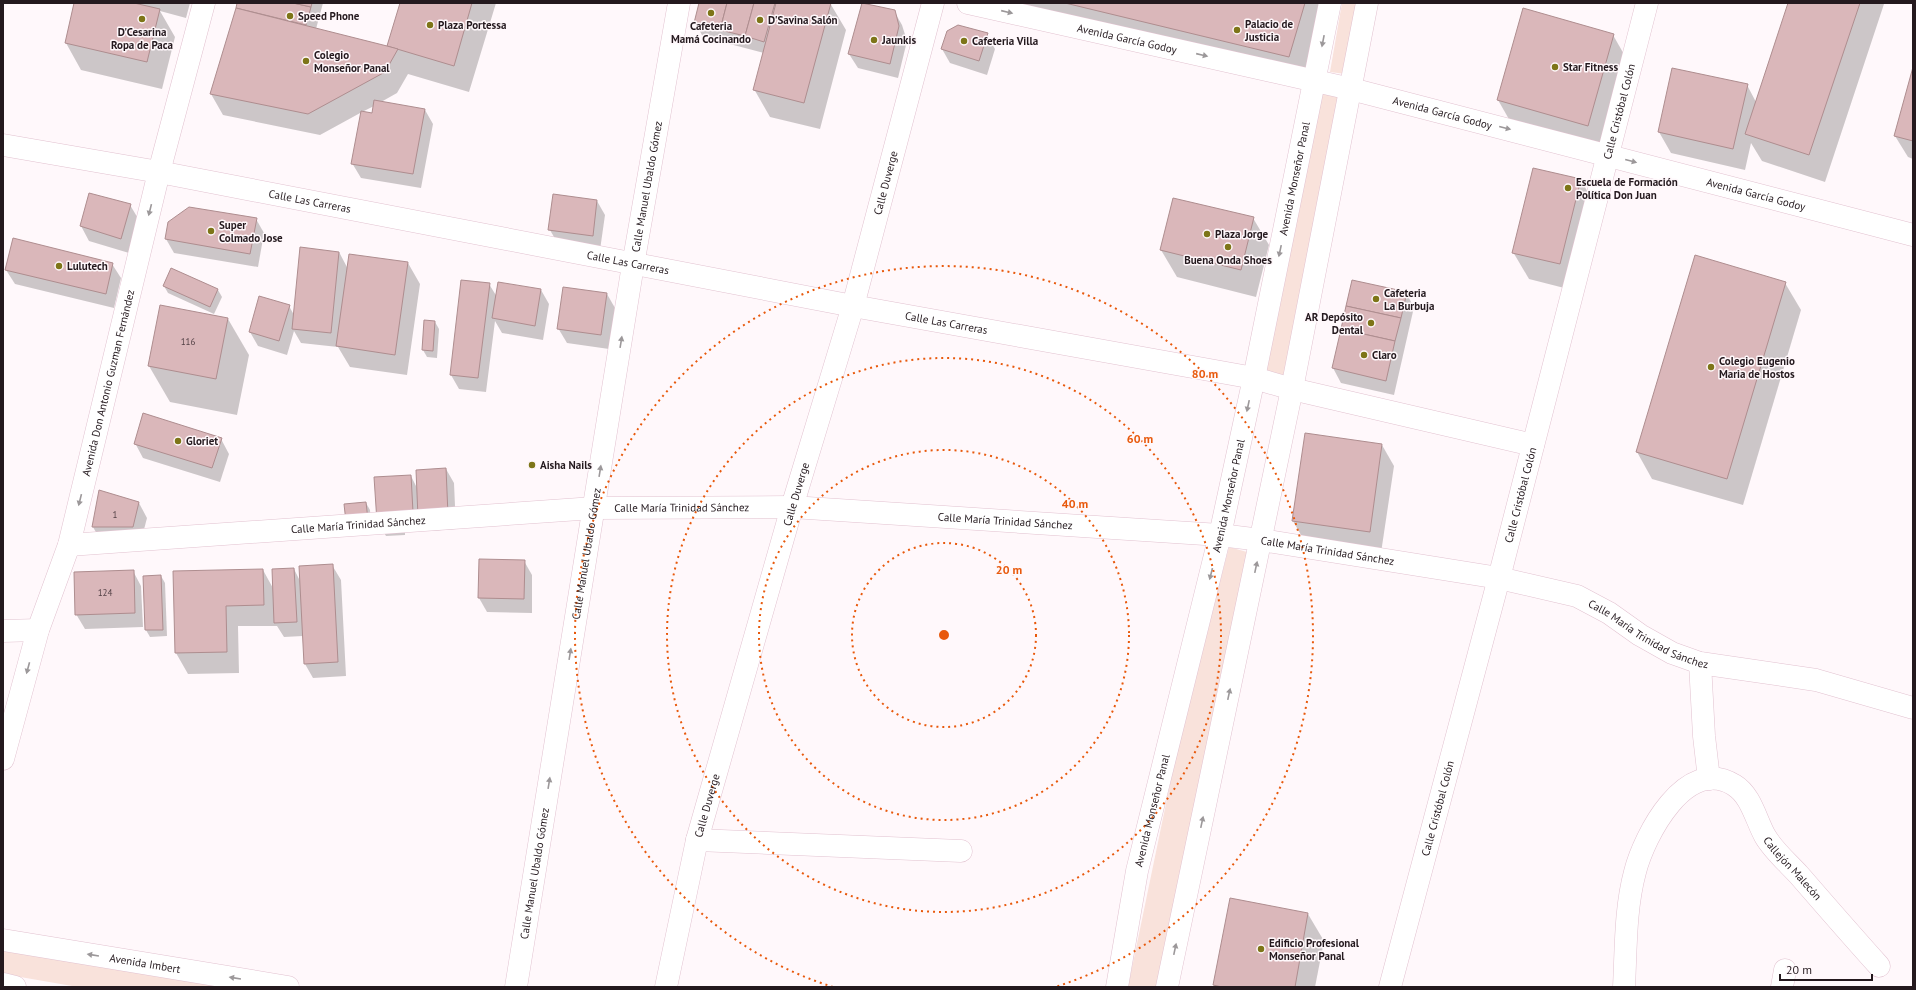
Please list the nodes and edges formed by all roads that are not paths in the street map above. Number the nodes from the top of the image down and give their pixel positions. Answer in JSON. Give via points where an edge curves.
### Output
{"nodes":[{"id":1,"x":204,"y":3,"type":"edge"},
{"id":2,"x":679,"y":3,"type":"edge"},
{"id":3,"x":933,"y":3,"type":"edge"},
{"id":4,"x":968,"y":3,"type":"edge"},
{"id":5,"x":1330,"y":3,"type":"edge"},
{"id":6,"x":1367,"y":3,"type":"edge"},
{"id":7,"x":1647,"y":3,"type":"edge"},
{"id":8,"x":1315,"y":81,"type":"junction"},
{"id":9,"x":1351,"y":88,"type":"junction"},
{"id":10,"x":3,"y":145,"type":"edge"},
{"id":11,"x":1607,"y":154,"type":"junction"},
{"id":12,"x":159,"y":172,"type":"junction"},
{"id":13,"x":1913,"y":235,"type":"edge"},
{"id":14,"x":633,"y":265,"type":"junction"},
{"id":15,"x":853,"y":306,"type":"junction"},
{"id":16,"x":1254,"y":378,"type":"junction"},
{"id":17,"x":1292,"y":389,"type":"junction"},
{"id":18,"x":1533,"y":445,"type":"junction"},
{"id":19,"x":792,"y":507,"type":"junction"},
{"id":20,"x":594,"y":508,"type":"junction"},
{"id":21,"x":1220,"y":535,"type":"junction"},
{"id":22,"x":1261,"y":540,"type":"junction"},
{"id":23,"x":70,"y":545,"type":"junction"},
{"id":24,"x":1499,"y":578,"type":"junction"},
{"id":25,"x":38,"y":630,"type":"junction"},
{"id":26,"x":3,"y":631,"type":"edge"},
{"id":27,"x":1700,"y":663,"type":"junction"},
{"id":28,"x":1913,"y":708,"type":"edge"},
{"id":29,"x":3,"y":759,"type":"edge"},
{"id":30,"x":1709,"y":779,"type":"junction"},
{"id":31,"x":698,"y":840,"type":"junction"},
{"id":32,"x":960,"y":851,"type":"dead end"},
{"id":33,"x":3,"y":940,"type":"edge"},
{"id":34,"x":1879,"y":966,"type":"dead end"},
{"id":35,"x":288,"y":987,"type":"edge"},
{"id":36,"x":516,"y":987,"type":"edge"},
{"id":37,"x":666,"y":987,"type":"edge"},
{"id":38,"x":1117,"y":987,"type":"edge"},
{"id":39,"x":1167,"y":987,"type":"edge"},
{"id":40,"x":1390,"y":987,"type":"edge"},
{"id":41,"x":1624,"y":987,"type":"edge"}],
"edges":[{"from":1,"to":12,"type":"street","name":"Avenida Don Antonio Guzman Fernández"},
{"from":2,"to":14,"type":"street","name":"Calle Manuel Ubaldo Gómez"},
{"from":3,"to":15,"type":"street","name":"Calle Duverge"},
{"from":4,"to":8,"type":"street","name":"Avenida García Godoy","one_way":true},
{"from":5,"to":8,"type":"street","name":"Avenida Monseñor Panal","one_way":true},
{"from":6,"to":9,"type":"street"},
{"from":7,"to":11,"type":"street","name":"Calle Cristóbal Colón"},
{"from":8,"to":9,"type":"street","name":"Avenida García Godoy"},
{"from":8,"to":16,"type":"street","name":"Avenida Monseñor Panal","one_way":true},
{"from":9,"to":11,"type":"street","name":"Avenida García Godoy","one_way":true},
{"from":9,"to":17,"type":"street"},
{"from":10,"to":12,"type":"street","name":"Calle Las Carreras"},
{"from":11,"to":13,"type":"street","name":"Avenida García Godoy","one_way":true},
{"from":11,"to":18,"type":"street","name":"Calle Cristóbal Colón"},
{"from":12,"to":14,"type":"street","name":"Calle Las Carreras"},
{"from":12,"to":23,"type":"street","name":"Avenida Don Antonio Guzman Fernández","one_way":true},
{"from":14,"to":15,"type":"street","name":"Calle Las Carreras"},
{"from":20,"to":14,"type":"street","name":"Calle Manuel Ubaldo Gómez","one_way":true},
{"from":15,"to":16,"type":"street","name":"Calle Las Carreras"},
{"from":15,"to":19,"type":"street","name":"Calle Duverge"},
{"from":16,"to":17,"type":"street","name":"Calle Las Carreras"},
{"from":16,"to":21,"type":"street","name":"Avenida Monseñor Panal","one_way":true},
{"from":17,"to":18,"type":"street","name":"Calle Las Carreras"},
{"from":17,"to":22,"type":"street"},
{"from":18,"to":24,"type":"street","name":"Calle Cristóbal Colón"},
{"from":19,"to":20,"type":"street","name":"Calle María Trinidad Sánchez"},
{"from":19,"to":21,"type":"street","name":"Calle María Trinidad Sánchez"},
{"from":19,"to":31,"type":"street","name":"Calle Duverge"},
{"from":20,"to":23,"type":"street","name":"Calle María Trinidad Sánchez"},
{"from":36,"to":20,"type":"street","name":"Calle Manuel Ubaldo Gómez","one_way":true},
{"from":21,"to":22,"type":"street","name":"Calle María Trinidad Sánchez"},
{"from":21,"to":38,"type":"street","name":"Avenida Monseñor Panal","one_way":true,"via":[[1137,871]]},
{"from":22,"to":24,"type":"street","name":"Calle María Trinidad Sánchez"},
{"from":39,"to":22,"type":"street","one_way":true},
{"from":23,"to":25,"type":"street","name":"Avenida Don Antonio Guzman Fernández"},
{"from":24,"to":27,"type":"street","name":"Calle María Trinidad Sánchez","via":[[1577,596],[1672,653]]},
{"from":24,"to":40,"type":"street","name":"Calle Cristóbal Colón"},
{"from":25,"to":26,"type":"street"},
{"from":25,"to":29,"type":"street","name":"Avenida Don Antonio Guzman Fernández","one_way":true},
{"from":27,"to":28,"type":"street","name":"Calle María Trinidad Sánchez","via":[[1816,680]]},
{"from":27,"to":30,"type":"street"},
{"from":30,"to":34,"type":"street","name":"Callejón Malecón","via":[[1723,780],[1735,785],[1745,795],[1766,837]]},
{"from":30,"to":41,"type":"street","name":"Callejón Malecón","via":[[1697,781],[1685,788],[1667,807],[1648,838],[1633,880]]},
{"from":31,"to":32,"type":"street"},
{"from":31,"to":37,"type":"street","name":"Calle Duverge"},
{"from":35,"to":33,"type":"street","name":"Avenida Imbert","one_way":true}]}
